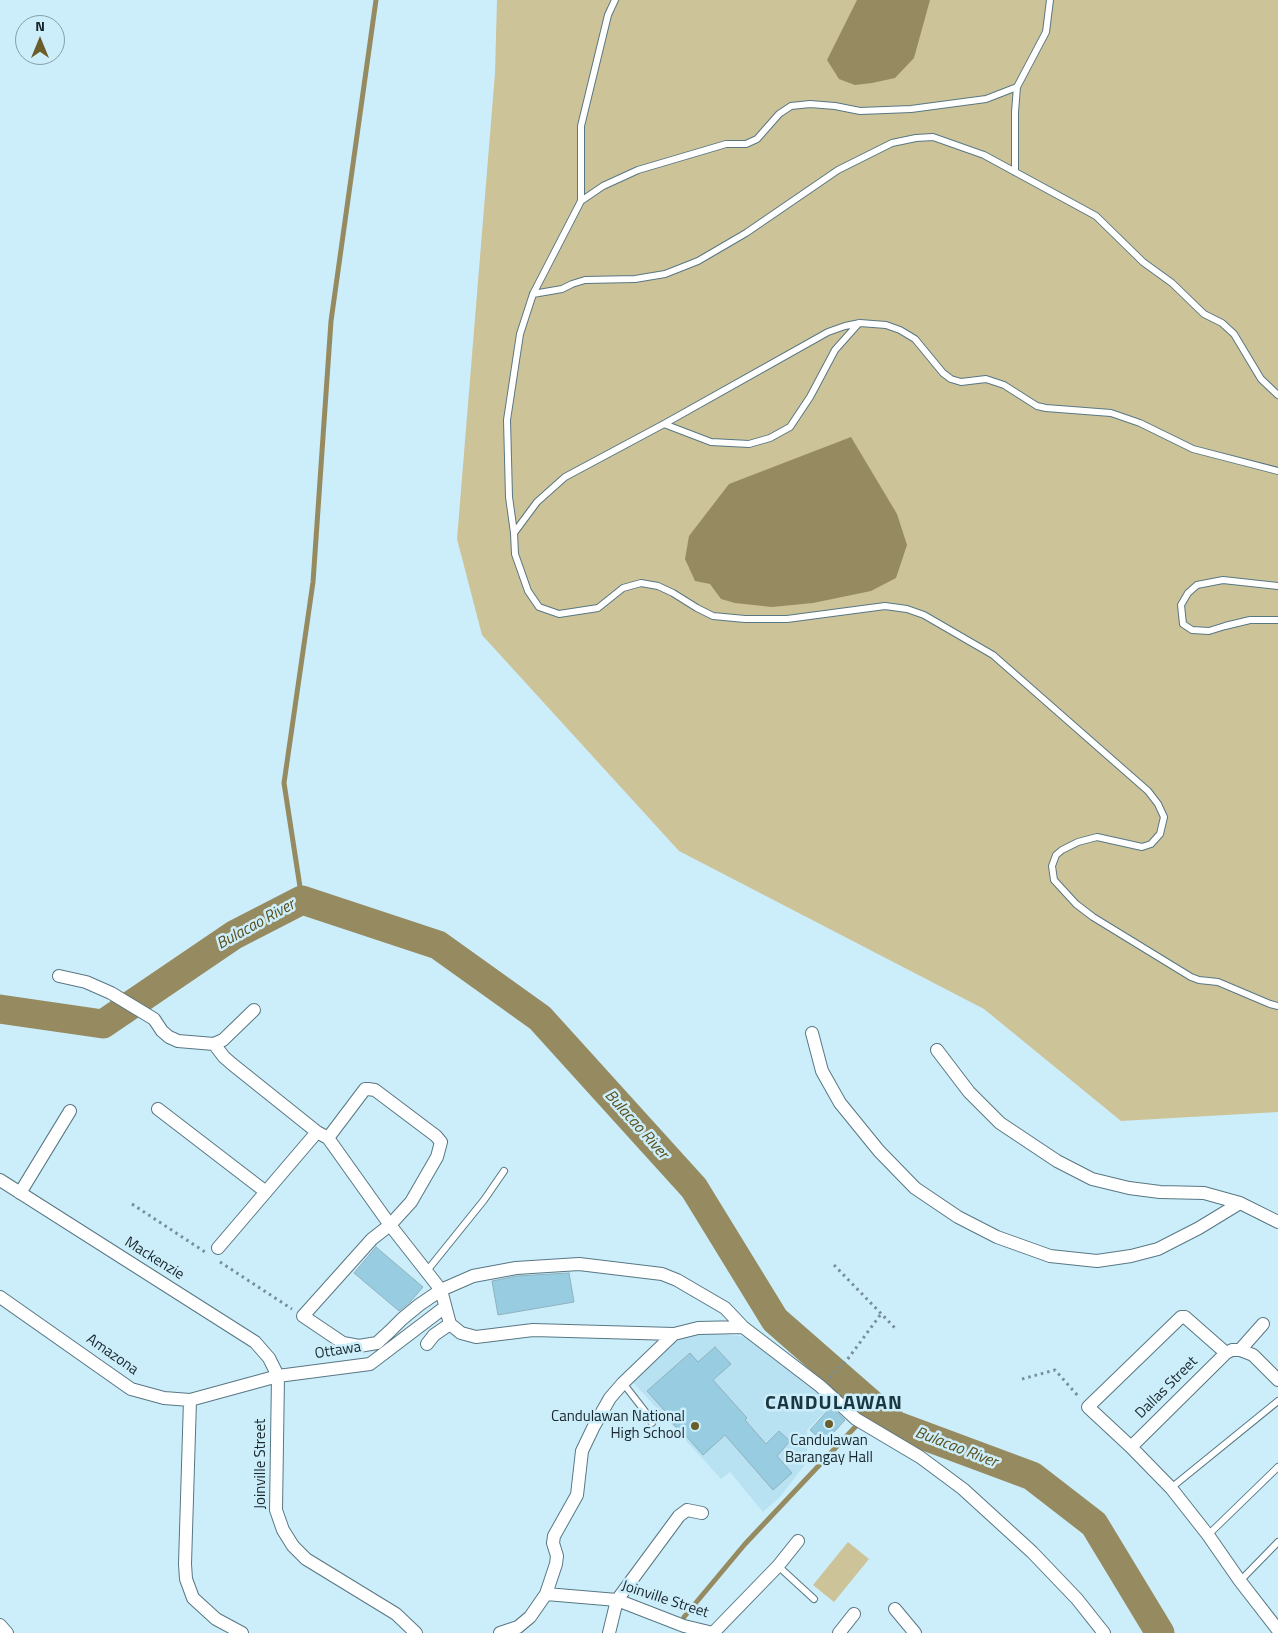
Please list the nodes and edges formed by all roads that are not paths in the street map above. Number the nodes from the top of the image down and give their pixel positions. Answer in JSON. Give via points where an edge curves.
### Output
{"nodes":[{"id":1,"x":615,"y":0,"type":"edge"},
{"id":2,"x":1050,"y":0,"type":"edge"},
{"id":3,"x":1017,"y":87,"type":"junction"},
{"id":4,"x":1015,"y":172,"type":"junction"},
{"id":5,"x":581,"y":201,"type":"junction"},
{"id":6,"x":533,"y":294,"type":"junction"},
{"id":7,"x":860,"y":323,"type":"junction"},
{"id":8,"x":1278,"y":396,"type":"edge"},
{"id":9,"x":664,"y":424,"type":"junction"},
{"id":10,"x":1278,"y":471,"type":"edge"},
{"id":11,"x":514,"y":533,"type":"junction"},
{"id":12,"x":1278,"y":586,"type":"edge"},
{"id":13,"x":1278,"y":620,"type":"edge"},
{"id":14,"x":59,"y":976,"type":"dead end"},
{"id":15,"x":1278,"y":1006,"type":"edge"},
{"id":16,"x":254,"y":1010,"type":"dead end"},
{"id":17,"x":812,"y":1033,"type":"dead end"},
{"id":18,"x":214,"y":1044,"type":"junction"},
{"id":19,"x":937,"y":1050,"type":"dead end"},
{"id":20,"x":158,"y":1109,"type":"dead end"},
{"id":21,"x":70,"y":1111,"type":"dead end"},
{"id":22,"x":323,"y":1135,"type":"junction"},
{"id":23,"x":504,"y":1171,"type":"dead end"},
{"id":24,"x":0,"y":1180,"type":"edge"},
{"id":25,"x":266,"y":1192,"type":"junction"},
{"id":26,"x":20,"y":1193,"type":"junction"},
{"id":27,"x":1240,"y":1203,"type":"junction"},
{"id":28,"x":1278,"y":1222,"type":"edge"},
{"id":29,"x":390,"y":1225,"type":"junction"},
{"id":30,"x":215,"y":1252,"type":"road end"},
{"id":31,"x":426,"y":1272,"type":"junction"},
{"id":32,"x":441,"y":1290,"type":"junction"},
{"id":33,"x":0,"y":1297,"type":"edge"},
{"id":34,"x":445,"y":1307,"type":"junction"},
{"id":35,"x":450,"y":1324,"type":"junction"},
{"id":36,"x":1263,"y":1324,"type":"dead end"},
{"id":37,"x":743,"y":1327,"type":"junction"},
{"id":38,"x":674,"y":1334,"type":"junction"},
{"id":39,"x":427,"y":1344,"type":"dead end"},
{"id":40,"x":1240,"y":1350,"type":"junction"},
{"id":41,"x":1226,"y":1353,"type":"junction"},
{"id":42,"x":278,"y":1376,"type":"junction"},
{"id":43,"x":1278,"y":1380,"type":"edge"},
{"id":44,"x":623,"y":1383,"type":"junction"},
{"id":45,"x":190,"y":1400,"type":"junction"},
{"id":46,"x":1278,"y":1401,"type":"edge"},
{"id":47,"x":652,"y":1423,"type":"dead end"},
{"id":48,"x":1131,"y":1447,"type":"junction"},
{"id":49,"x":1278,"y":1467,"type":"edge"},
{"id":50,"x":1171,"y":1488,"type":"junction"},
{"id":51,"x":702,"y":1513,"type":"dead end"},
{"id":52,"x":1208,"y":1535,"type":"junction"},
{"id":53,"x":798,"y":1541,"type":"dead end"},
{"id":54,"x":1278,"y":1542,"type":"edge"},
{"id":55,"x":778,"y":1566,"type":"junction"},
{"id":56,"x":1240,"y":1580,"type":"junction"},
{"id":57,"x":546,"y":1594,"type":"junction"},
{"id":58,"x":814,"y":1598,"type":"dead end"},
{"id":59,"x":617,"y":1600,"type":"junction"},
{"id":60,"x":895,"y":1609,"type":"dead end"},
{"id":61,"x":854,"y":1614,"type":"dead end"},
{"id":62,"x":0,"y":1625,"type":"edge"},
{"id":63,"x":519,"y":1630,"type":"edge"},
{"id":64,"x":1278,"y":1630,"type":"edge"},
{"id":65,"x":7,"y":1633,"type":"edge"},
{"id":66,"x":242,"y":1633,"type":"edge"},
{"id":67,"x":416,"y":1633,"type":"edge"},
{"id":68,"x":500,"y":1633,"type":"edge"},
{"id":69,"x":609,"y":1633,"type":"edge"},
{"id":70,"x":713,"y":1633,"type":"edge"},
{"id":71,"x":839,"y":1633,"type":"edge"},
{"id":72,"x":915,"y":1633,"type":"edge"},
{"id":73,"x":1104,"y":1633,"type":"edge"}],
"edges":[{"from":1,"to":5,"type":"lane","via":[[608,15],[581,126]]},
{"from":2,"to":3,"type":"lane","via":[[1046,32]]},
{"from":3,"to":4,"type":"lane"},
{"from":3,"to":5,"type":"lane","via":[[986,99],[912,109],[860,111],[810,104],[791,106],[779,114],[757,139],[746,144],[726,144],[638,170],[603,186]]},
{"from":4,"to":6,"type":"lane","via":[[984,155],[933,137],[892,143],[838,170],[746,233],[698,261],[665,274],[635,279],[585,280],[562,289]]},
{"from":4,"to":8,"type":"lane","via":[[1096,216],[1204,314],[1222,323],[1234,334],[1261,378]]},
{"from":5,"to":6,"type":"lane"},
{"from":6,"to":11,"type":"lane","via":[[520,334],[507,420],[509,498]]},
{"from":7,"to":9,"type":"lane","via":[[828,332]]},
{"from":7,"to":9,"type":"lane","via":[[835,350],[790,427],[770,438],[749,444],[711,442]]},
{"from":7,"to":10,"type":"lane","via":[[886,324],[915,339],[951,379],[961,382],[986,379],[1004,384],[1037,406],[1046,408],[1111,413],[1140,423],[1193,449]]},
{"from":9,"to":11,"type":"lane","via":[[565,477],[537,502]]},
{"from":11,"to":15,"type":"lane","via":[[516,554],[528,591],[540,607],[559,614],[598,608],[623,588],[641,583],[658,586],[713,616],[721,617],[787,619],[885,606],[924,615],[993,655],[1148,792],[1164,817],[1160,834],[1152,844],[1142,847],[1097,837],[1062,850],[1052,866],[1054,880],[1093,918],[1192,977],[1218,982]]},
{"from":12,"to":13,"type":"lane","via":[[1223,580],[1197,585],[1181,605],[1183,624],[1192,630],[1208,631],[1250,620]]},
{"from":14,"to":18,"type":"street","via":[[86,982],[122,999],[154,1019],[162,1031],[178,1041]]},
{"from":16,"to":18,"type":"street","via":[[223,1040]]},
{"from":17,"to":27,"type":"street","via":[[822,1071],[840,1104],[879,1151],[915,1188],[958,1217],[997,1237],[1050,1256],[1097,1261],[1158,1249]]},
{"from":18,"to":22,"type":"street","via":[[232,1064]]},
{"from":19,"to":27,"type":"street","via":[[969,1092],[1000,1123],[1057,1161],[1092,1179],[1160,1192],[1204,1193]]},
{"from":20,"to":25,"type":"street"},
{"from":21,"to":26,"type":"street"},
{"from":22,"to":25,"type":"street"},
{"from":22,"to":29,"type":"street"},
{"from":22,"to":29,"type":"street","via":[[368,1089],[375,1090],[440,1139],[437,1157],[411,1202]]},
{"from":23,"to":31,"type":"lane"},
{"from":24,"to":26,"type":"street","name":"Mackenzie"},
{"from":25,"to":30,"type":"street"},
{"from":26,"to":42,"type":"street","name":"Mackenzie","via":[[255,1342],[269,1358]]},
{"from":27,"to":28,"type":"street"},
{"from":29,"to":31,"type":"street"},
{"from":29,"to":32,"type":"street","via":[[372,1239],[303,1316],[343,1343],[359,1346],[377,1343],[402,1319]]},
{"from":31,"to":32,"type":"street"},
{"from":32,"to":34,"type":"street"},
{"from":32,"to":37,"type":"street","via":[[473,1276],[516,1268],[579,1264],[662,1274],[725,1308]]},
{"from":33,"to":45,"type":"street","name":"Amazona","via":[[131,1389],[164,1398]]},
{"from":34,"to":35,"type":"street"},
{"from":34,"to":42,"type":"street","name":"Ottawa","via":[[370,1364]]},
{"from":35,"to":38,"type":"street","via":[[462,1333],[476,1337],[533,1330]]},
{"from":35,"to":39,"type":"street"},
{"from":36,"to":40,"type":"street"},
{"from":37,"to":38,"type":"street","via":[[698,1328]]},
{"from":37,"to":73,"type":"street","via":[[820,1386],[859,1421],[920,1457],[963,1489],[1032,1552]]},
{"from":38,"to":44,"type":"street"},
{"from":40,"to":41,"type":"street"},
{"from":40,"to":43,"type":"street","via":[[1253,1355]]},
{"from":41,"to":48,"type":"street","name":"Dallas Street"},
{"from":41,"to":48,"type":"street","via":[[1185,1316],[1181,1317],[1088,1407]]},
{"from":42,"to":45,"type":"street","name":"Amazona"},
{"from":42,"to":67,"type":"street","name":"Joinville Street","via":[[276,1510],[283,1530],[306,1559],[396,1614]]},
{"from":44,"to":47,"type":"lane"},
{"from":44,"to":57,"type":"street","via":[[610,1398],[582,1451],[577,1495],[554,1536],[556,1564]]},
{"from":45,"to":66,"type":"street","via":[[186,1579],[193,1598],[216,1619]]},
{"from":46,"to":50,"type":"lane"},
{"from":48,"to":50,"type":"street"},
{"from":49,"to":52,"type":"lane"},
{"from":50,"to":52,"type":"street"},
{"from":51,"to":59,"type":"street","via":[[687,1510],[680,1516]]},
{"from":52,"to":56,"type":"street"},
{"from":53,"to":55,"type":"street"},
{"from":54,"to":56,"type":"lane"},
{"from":55,"to":58,"type":"lane"},
{"from":55,"to":70,"type":"street"},
{"from":56,"to":64,"type":"street"},
{"from":57,"to":59,"type":"street","name":"Joinville Street"},
{"from":57,"to":63,"type":"street"},
{"from":59,"to":69,"type":"street"},
{"from":59,"to":70,"type":"street","name":"Joinville Street","via":[[684,1626]]},
{"from":60,"to":72,"type":"street"},
{"from":61,"to":71,"type":"street"},
{"from":62,"to":65,"type":"street"},
{"from":63,"to":68,"type":"street"}]}
